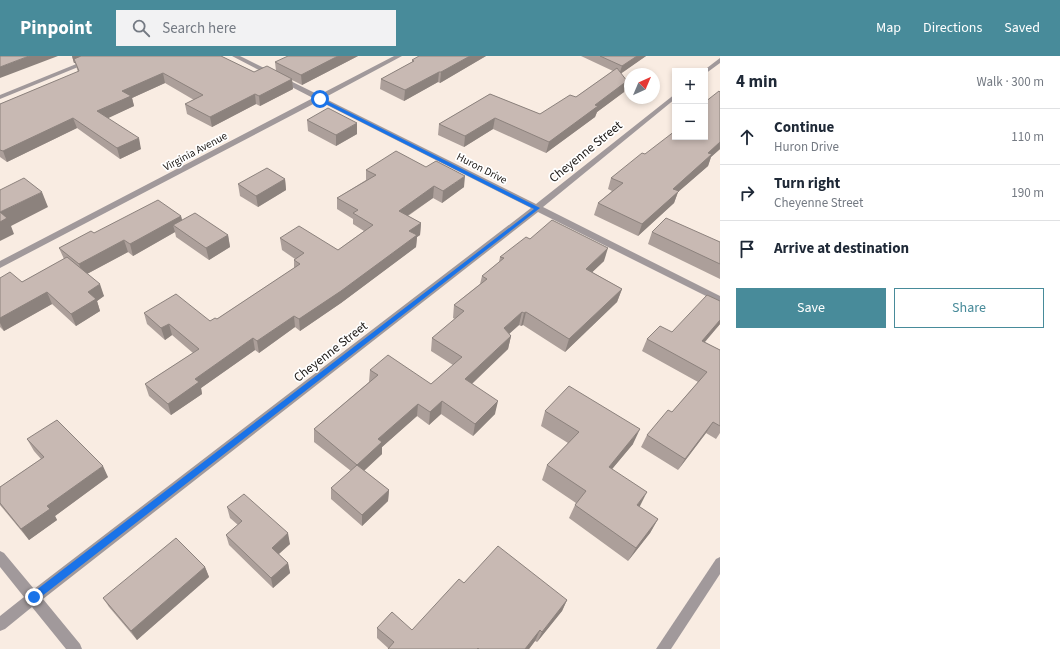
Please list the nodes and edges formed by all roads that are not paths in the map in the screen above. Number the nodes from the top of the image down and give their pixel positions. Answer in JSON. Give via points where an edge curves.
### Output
{"nodes":[{"id":1,"x":102,"y":56,"type":"edge"},
{"id":2,"x":235,"y":56,"type":"edge"},
{"id":3,"x":399,"y":56,"type":"edge"},
{"id":4,"x":720,"y":60,"type":"edge"},
{"id":5,"x":708,"y":70,"type":"edge"},
{"id":6,"x":0,"y":97,"type":"edge"},
{"id":7,"x":672,"y":98,"type":"edge"},
{"id":8,"x":320,"y":99,"type":"junction"},
{"id":9,"x":537,"y":208,"type":"junction"},
{"id":10,"x":0,"y":266,"type":"edge"},
{"id":11,"x":720,"y":300,"type":"edge"},
{"id":12,"x":0,"y":557,"type":"edge"},
{"id":13,"x":720,"y":563,"type":"edge"},
{"id":14,"x":34,"y":597,"type":"junction"},
{"id":15,"x":0,"y":624,"type":"edge"},
{"id":16,"x":75,"y":649,"type":"edge"},
{"id":17,"x":663,"y":649,"type":"edge"}],
"edges":[{"from":1,"to":6,"type":"street"},
{"from":2,"to":8,"type":"street","name":"Huron Drive"},
{"from":3,"to":8,"type":"street","name":"Virginia Avenue"},
{"from":4,"to":5,"type":"street"},
{"from":7,"to":9,"type":"street","name":"Cheyenne Street"},
{"from":8,"to":9,"type":"street","name":"Huron Drive"},
{"from":8,"to":10,"type":"street","name":"Virginia Avenue"},
{"from":9,"to":11,"type":"street","name":"Huron Drive"},
{"from":9,"to":14,"type":"street","name":"Cheyenne Street"},
{"from":12,"to":14,"type":"street"},
{"from":13,"to":17,"type":"street"},
{"from":14,"to":15,"type":"street","name":"Cheyenne Street"},
{"from":14,"to":16,"type":"street"}]}
